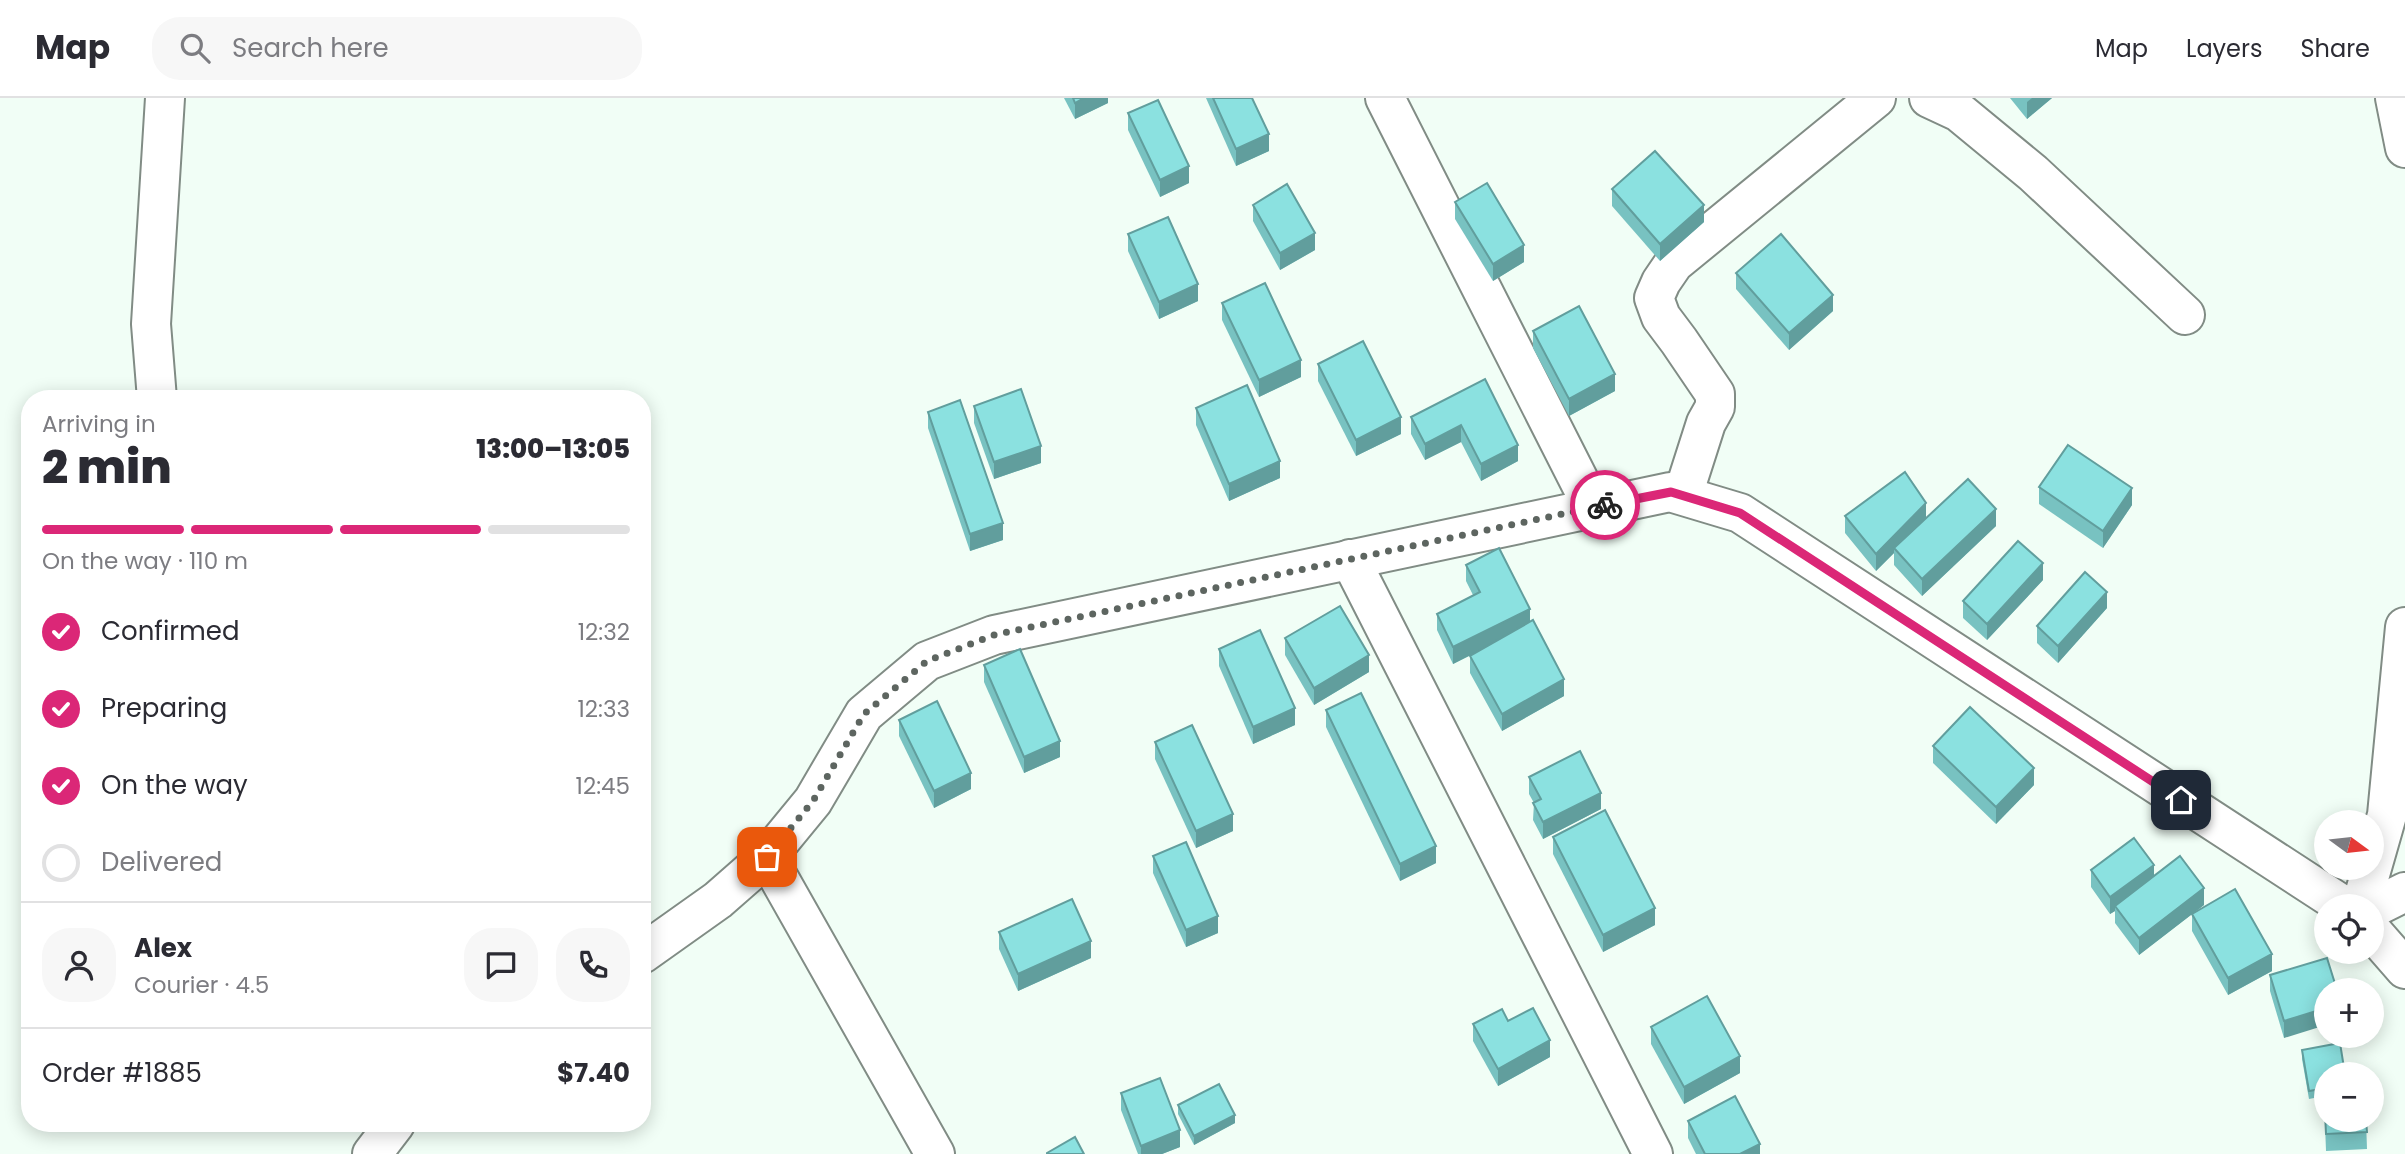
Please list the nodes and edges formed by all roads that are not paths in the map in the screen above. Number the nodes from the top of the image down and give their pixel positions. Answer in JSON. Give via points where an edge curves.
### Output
{"nodes":[{"id":1,"x":165,"y":98,"type":"edge"},
{"id":2,"x":1385,"y":98,"type":"edge"},
{"id":3,"x":1876,"y":98,"type":"edge"},
{"id":4,"x":1928,"y":98,"type":"edge"},
{"id":5,"x":2395,"y":98,"type":"edge"},
{"id":6,"x":2405,"y":148,"type":"edge"},
{"id":7,"x":2185,"y":315,"type":"dead end"},
{"id":8,"x":156,"y":390,"type":"edge"},
{"id":9,"x":1683,"y":495,"type":"junction"},
{"id":10,"x":1592,"y":508,"type":"junction"},
{"id":11,"x":1350,"y":559,"type":"junction"},
{"id":12,"x":2405,"y":626,"type":"edge"},
{"id":13,"x":767,"y":857,"type":"junction"},
{"id":14,"x":2405,"y":892,"type":"edge"},
{"id":15,"x":2326,"y":894,"type":"edge"},
{"id":16,"x":2364,"y":894,"type":"edge"},
{"id":17,"x":2384,"y":902,"type":"edge"},
{"id":18,"x":2384,"y":945,"type":"edge"},
{"id":19,"x":651,"y":948,"type":"edge"},
{"id":20,"x":2405,"y":969,"type":"edge"},
{"id":21,"x":389,"y":1132,"type":"edge"},
{"id":22,"x":372,"y":1154,"type":"edge"},
{"id":23,"x":935,"y":1154,"type":"edge"},
{"id":24,"x":1653,"y":1154,"type":"edge"}],
"edges":[{"from":1,"to":8,"type":"street","via":[[151,324]]},
{"from":2,"to":10,"type":"street"},
{"from":3,"to":9,"type":"street","via":[[1674,263],[1661,282],[1654,298],[1661,317],[1714,394],[1715,407]]},
{"from":4,"to":7,"type":"street","via":[[1959,112],[2033,173]]},
{"from":5,"to":6,"type":"street"},
{"from":9,"to":10,"type":"street","via":[[1671,492]]},
{"from":9,"to":15,"type":"street","via":[[1740,513]]},
{"from":10,"to":11,"type":"street"},
{"from":11,"to":13,"type":"street","via":[[994,635],[927,661],[864,714],[813,801]]},
{"from":11,"to":24,"type":"street"},
{"from":12,"to":16,"type":"street","via":[[2387,815]]},
{"from":13,"to":19,"type":"street","via":[[719,900]]},
{"from":13,"to":23,"type":"street"},
{"from":14,"to":17,"type":"street"},
{"from":18,"to":20,"type":"street"},
{"from":21,"to":22,"type":"street"}]}
